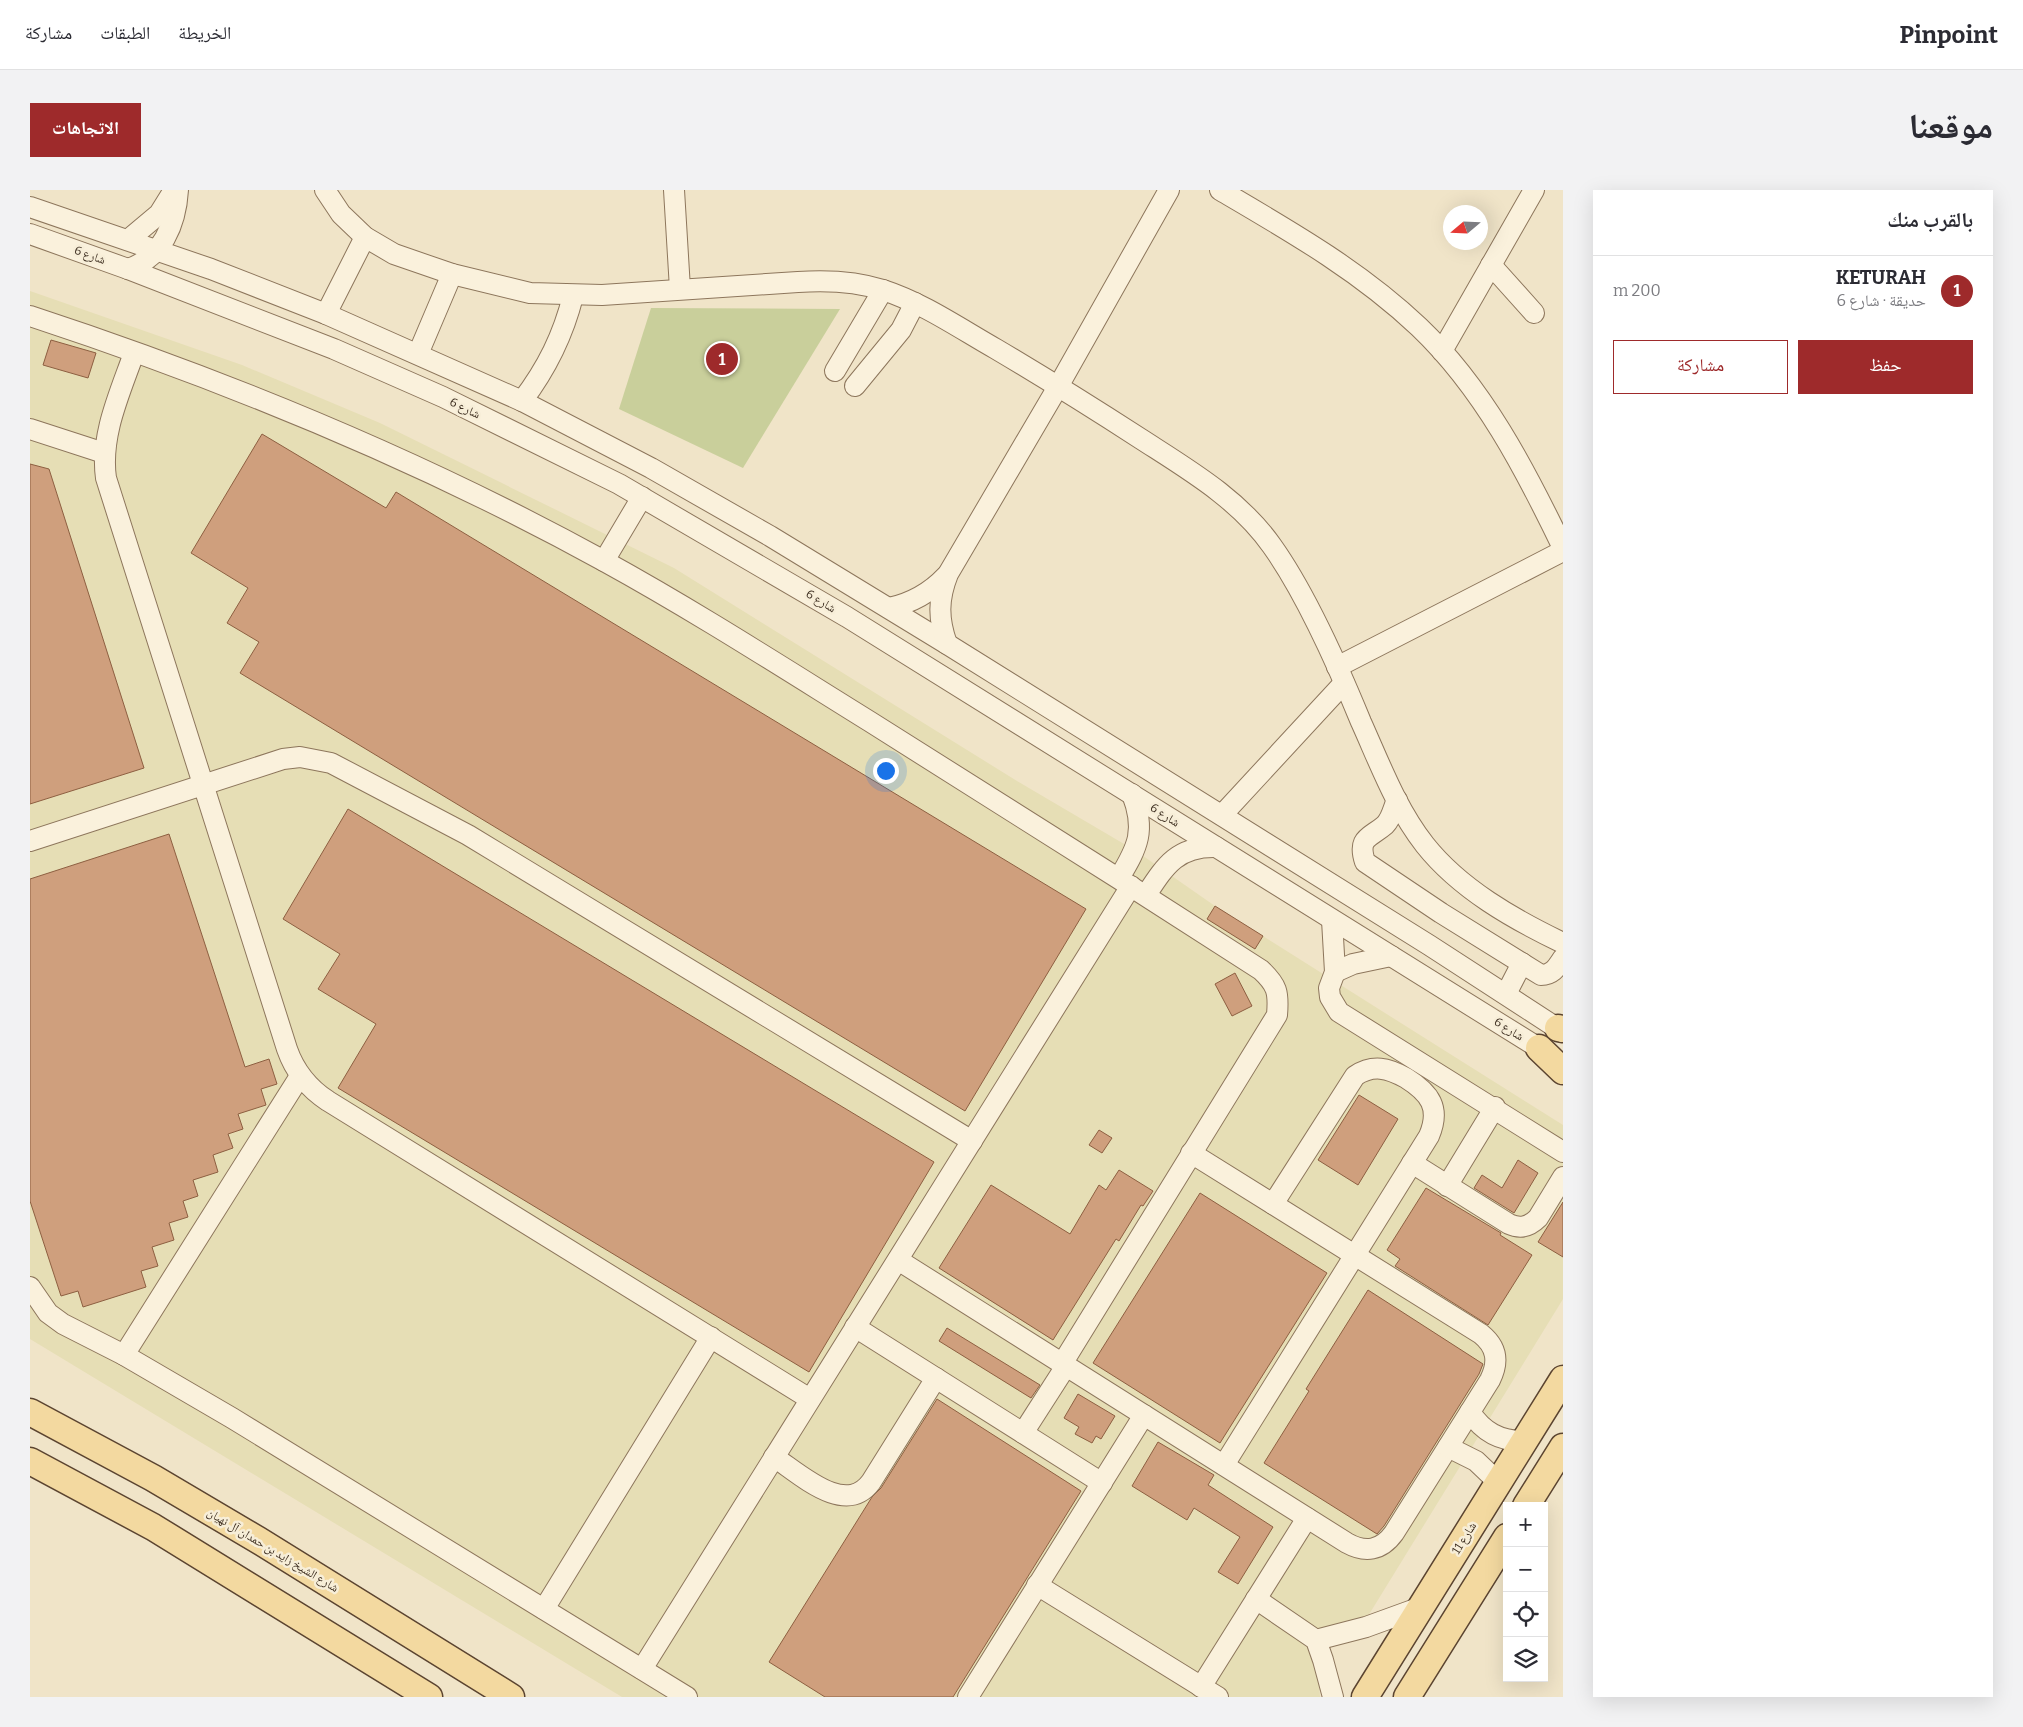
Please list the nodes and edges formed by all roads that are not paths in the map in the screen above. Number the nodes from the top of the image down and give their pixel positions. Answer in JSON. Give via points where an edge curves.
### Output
{"nodes":[{"id":1,"x":176,"y":190,"type":"edge"},
{"id":2,"x":325,"y":190,"type":"edge"},
{"id":3,"x":674,"y":190,"type":"edge"},
{"id":4,"x":1169,"y":190,"type":"edge"},
{"id":5,"x":1220,"y":190,"type":"edge"},
{"id":6,"x":1534,"y":190,"type":"edge"},
{"id":7,"x":30,"y":207,"type":"edge"},
{"id":8,"x":30,"y":234,"type":"edge"},
{"id":9,"x":365,"y":237,"type":"junction"},
{"id":10,"x":128,"y":240,"type":"junction"},
{"id":11,"x":158,"y":250,"type":"junction"},
{"id":12,"x":1491,"y":265,"type":"junction"},
{"id":13,"x":128,"y":269,"type":"junction"},
{"id":14,"x":452,"y":274,"type":"junction"},
{"id":15,"x":680,"y":289,"type":"junction"},
{"id":16,"x":883,"y":290,"type":"junction"},
{"id":17,"x":573,"y":296,"type":"junction"},
{"id":18,"x":915,"y":303,"type":"junction"},
{"id":19,"x":1534,"y":313,"type":"dead end"},
{"id":20,"x":326,"y":314,"type":"junction"},
{"id":21,"x":30,"y":316,"type":"edge"},
{"id":22,"x":1442,"y":351,"type":"junction"},
{"id":23,"x":134,"y":353,"type":"junction"},
{"id":24,"x":418,"y":354,"type":"junction"},
{"id":25,"x":835,"y":371,"type":"dead end"},
{"id":26,"x":1059,"y":385,"type":"junction"},
{"id":27,"x":855,"y":386,"type":"dead end"},
{"id":28,"x":522,"y":402,"type":"junction"},
{"id":29,"x":30,"y":430,"type":"edge"},
{"id":30,"x":104,"y":453,"type":"junction"},
{"id":31,"x":642,"y":497,"type":"junction"},
{"id":32,"x":1563,"y":550,"type":"edge"},
{"id":33,"x":604,"y":561,"type":"junction"},
{"id":34,"x":948,"y":574,"type":"junction"},
{"id":35,"x":889,"y":608,"type":"junction"},
{"id":36,"x":947,"y":644,"type":"junction"},
{"id":37,"x":1341,"y":675,"type":"junction"},
{"id":38,"x":203,"y":785,"type":"junction"},
{"id":39,"x":1132,"y":794,"type":"junction"},
{"id":40,"x":1397,"y":800,"type":"junction"},
{"id":41,"x":1222,"y":815,"type":"junction"},
{"id":42,"x":1386,"y":824,"type":"junction"},
{"id":43,"x":1413,"y":828,"type":"junction"},
{"id":44,"x":30,"y":841,"type":"edge"},
{"id":45,"x":1216,"y":847,"type":"junction"},
{"id":46,"x":1132,"y":886,"type":"junction"},
{"id":47,"x":1441,"y":913,"type":"junction"},
{"id":48,"x":1332,"y":920,"type":"junction"},
{"id":49,"x":1563,"y":943,"type":"edge"},
{"id":50,"x":1429,"y":945,"type":"junction"},
{"id":51,"x":1391,"y":956,"type":"junction"},
{"id":52,"x":1563,"y":958,"type":"edge"},
{"id":53,"x":1522,"y":964,"type":"junction"},
{"id":54,"x":1335,"y":972,"type":"junction"},
{"id":55,"x":1506,"y":994,"type":"junction"},
{"id":56,"x":1561,"y":1030,"type":"edge"},
{"id":57,"x":1539,"y":1048,"type":"junction"},
{"id":58,"x":1563,"y":1063,"type":"edge"},
{"id":59,"x":1563,"y":1071,"type":"edge"},
{"id":60,"x":300,"y":1076,"type":"junction"},
{"id":61,"x":1495,"y":1107,"type":"junction"},
{"id":62,"x":972,"y":1141,"type":"junction"},
{"id":63,"x":1563,"y":1152,"type":"edge"},
{"id":64,"x":1191,"y":1153,"type":"junction"},
{"id":65,"x":1412,"y":1164,"type":"junction"},
{"id":66,"x":1563,"y":1178,"type":"edge"},
{"id":67,"x":1447,"y":1186,"type":"junction"},
{"id":68,"x":1273,"y":1204,"type":"junction"},
{"id":69,"x":1355,"y":1255,"type":"junction"},
{"id":70,"x":898,"y":1260,"type":"junction"},
{"id":71,"x":30,"y":1287,"type":"edge"},
{"id":72,"x":855,"y":1327,"type":"junction"},
{"id":73,"x":711,"y":1337,"type":"junction"},
{"id":74,"x":124,"y":1355,"type":"junction"},
{"id":75,"x":1064,"y":1365,"type":"junction"},
{"id":76,"x":936,"y":1378,"type":"junction"},
{"id":77,"x":1563,"y":1379,"type":"edge"},
{"id":78,"x":810,"y":1399,"type":"junction"},
{"id":79,"x":30,"y":1412,"type":"edge"},
{"id":80,"x":1470,"y":1412,"type":"junction"},
{"id":81,"x":1144,"y":1415,"type":"junction"},
{"id":82,"x":1023,"y":1433,"type":"junction"},
{"id":83,"x":1524,"y":1441,"type":"junction"},
{"id":84,"x":1448,"y":1447,"type":"junction"},
{"id":85,"x":1563,"y":1447,"type":"edge"},
{"id":86,"x":774,"y":1457,"type":"junction"},
{"id":87,"x":30,"y":1460,"type":"edge"},
{"id":88,"x":1224,"y":1465,"type":"junction"},
{"id":89,"x":1498,"y":1482,"type":"junction"},
{"id":90,"x":1102,"y":1483,"type":"junction"},
{"id":91,"x":1529,"y":1502,"type":"edge"},
{"id":92,"x":1307,"y":1518,"type":"junction"},
{"id":93,"x":1503,"y":1543,"type":"edge"},
{"id":94,"x":1038,"y":1585,"type":"junction"},
{"id":95,"x":1256,"y":1599,"type":"junction"},
{"id":96,"x":1421,"y":1607,"type":"junction"},
{"id":97,"x":544,"y":1609,"type":"junction"},
{"id":98,"x":1316,"y":1640,"type":"junction"},
{"id":99,"x":642,"y":1669,"type":"junction"},
{"id":100,"x":1201,"y":1687,"type":"junction"},
{"id":101,"x":429,"y":1697,"type":"edge"},
{"id":102,"x":510,"y":1697,"type":"edge"},
{"id":103,"x":687,"y":1697,"type":"edge"},
{"id":104,"x":968,"y":1697,"type":"edge"},
{"id":105,"x":1218,"y":1697,"type":"edge"},
{"id":106,"x":1332,"y":1697,"type":"edge"},
{"id":107,"x":1365,"y":1697,"type":"edge"},
{"id":108,"x":1407,"y":1697,"type":"edge"}],
"edges":[{"from":1,"to":10,"type":"street","via":[[159,214]]},
{"from":1,"to":11,"type":"street","via":[[174,217]]},
{"from":2,"to":9,"type":"street","via":[[342,214]]},
{"from":3,"to":15,"type":"street"},
{"from":4,"to":26,"type":"street"},
{"from":5,"to":22,"type":"street","via":[[1322,250],[1395,305]]},
{"from":6,"to":12,"type":"street"},
{"from":7,"to":10,"type":"street"},
{"from":8,"to":13,"type":"street","name":"شارع 6"},
{"from":9,"to":14,"type":"street","via":[[394,254]]},
{"from":9,"to":20,"type":"street"},
{"from":10,"to":11,"type":"street"},
{"from":11,"to":13,"type":"street","via":[[145,262]]},
{"from":11,"to":20,"type":"street"},
{"from":12,"to":19,"type":"street"},
{"from":12,"to":22,"type":"street"},
{"from":13,"to":31,"type":"street","name":"شارع 6","via":[[334,349],[532,440]]},
{"from":14,"to":17,"type":"street","via":[[530,294]]},
{"from":14,"to":24,"type":"street"},
{"from":15,"to":16,"type":"street","via":[[828,280]]},
{"from":15,"to":17,"type":"street"},
{"from":16,"to":18,"type":"street"},
{"from":16,"to":25,"type":"street"},
{"from":17,"to":28,"type":"street","via":[[555,352]]},
{"from":18,"to":26,"type":"street"},
{"from":18,"to":27,"type":"street","via":[[901,330]]},
{"from":20,"to":24,"type":"street"},
{"from":21,"to":23,"type":"street"},
{"from":22,"to":32,"type":"street","via":[[1492,417],[1519,460]]},
{"from":23,"to":30,"type":"street","via":[[107,433]]},
{"from":23,"to":33,"type":"street","via":[[231,388],[430,473]]},
{"from":24,"to":28,"type":"street"},
{"from":26,"to":34,"type":"street"},
{"from":26,"to":37,"type":"street","via":[[1189,470],[1248,517],[1292,578]]},
{"from":28,"to":35,"type":"street","via":[[712,502]]},
{"from":29,"to":30,"type":"street"},
{"from":30,"to":38,"type":"street","via":[[109,491]]},
{"from":31,"to":33,"type":"street"},
{"from":31,"to":39,"type":"street","name":"شارع 6","via":[[772,571]]},
{"from":32,"to":37,"type":"street"},
{"from":33,"to":46,"type":"street","via":[[697,615]]},
{"from":34,"to":35,"type":"street","via":[[928,593]]},
{"from":34,"to":36,"type":"street","via":[[940,602]]},
{"from":35,"to":36,"type":"street"},
{"from":36,"to":41,"type":"street"},
{"from":37,"to":40,"type":"street"},
{"from":37,"to":41,"type":"street"},
{"from":38,"to":44,"type":"street"},
{"from":38,"to":60,"type":"street","via":[[288,1049]]},
{"from":38,"to":62,"type":"street","via":[[284,759],[316,759],[347,769],[528,869]]},
{"from":39,"to":45,"type":"street","name":"شارع 6"},
{"from":39,"to":46,"type":"street","via":[[1139,815]]},
{"from":40,"to":42,"type":"street"},
{"from":40,"to":43,"type":"street"},
{"from":41,"to":50,"type":"street"},
{"from":42,"to":43,"type":"street"},
{"from":42,"to":47,"type":"street","via":[[1364,841],[1365,862]]},
{"from":43,"to":49,"type":"street","via":[[1426,846],[1476,892]]},
{"from":45,"to":46,"type":"street","via":[[1192,849]]},
{"from":45,"to":48,"type":"street","name":"شارع 6"},
{"from":46,"to":62,"type":"street"},
{"from":46,"to":64,"type":"street","via":[[1261,970],[1274,982],[1278,998],[1277,1014],[1267,1032]]},
{"from":47,"to":50,"type":"street"},
{"from":47,"to":53,"type":"street"},
{"from":48,"to":51,"type":"street","name":"شارع 6"},
{"from":48,"to":54,"type":"street"},
{"from":50,"to":55,"type":"street"},
{"from":51,"to":54,"type":"street","via":[[1352,964]]},
{"from":51,"to":57,"type":"street","name":"شارع 6"},
{"from":52,"to":53,"type":"street","via":[[1555,971],[1547,975]]},
{"from":53,"to":55,"type":"street"},
{"from":54,"to":61,"type":"street","via":[[1328,988],[1339,1012]]},
{"from":55,"to":56,"type":"street"},
{"from":57,"to":58,"type":"street","name":"شارع 6"},
{"from":57,"to":59,"type":"main road"},
{"from":60,"to":73,"type":"street","via":[[328,1101]]},
{"from":60,"to":74,"type":"street"},
{"from":61,"to":63,"type":"street"},
{"from":61,"to":67,"type":"street"},
{"from":62,"to":70,"type":"street"},
{"from":64,"to":68,"type":"street"},
{"from":64,"to":75,"type":"street"},
{"from":65,"to":67,"type":"street"},
{"from":65,"to":68,"type":"street","via":[[1433,1126],[1432,1104],[1427,1094],[1419,1086],[1385,1068],[1364,1070],[1348,1084]]},
{"from":65,"to":69,"type":"street"},
{"from":66,"to":67,"type":"street","via":[[1538,1218],[1521,1227],[1509,1224]]},
{"from":68,"to":69,"type":"street"},
{"from":69,"to":80,"type":"street","via":[[1489,1341],[1496,1360],[1495,1371]]},
{"from":69,"to":88,"type":"street"},
{"from":70,"to":72,"type":"street"},
{"from":70,"to":75,"type":"street"},
{"from":71,"to":74,"type":"street","via":[[48,1312],[63,1324]]},
{"from":72,"to":76,"type":"street"},
{"from":72,"to":78,"type":"street"},
{"from":73,"to":78,"type":"street"},
{"from":73,"to":97,"type":"street"},
{"from":74,"to":97,"type":"street"},
{"from":75,"to":81,"type":"street"},
{"from":75,"to":82,"type":"street"},
{"from":76,"to":82,"type":"street"},
{"from":76,"to":86,"type":"street","via":[[871,1482],[860,1493],[837,1496]]},
{"from":77,"to":83,"type":"main road","name":"شارع 11"},
{"from":78,"to":86,"type":"street"},
{"from":79,"to":102,"type":"main road","name":"شارع الشيخ زايد بن حمدان آل نهيان","via":[[153,1478],[258,1540]]},
{"from":80,"to":83,"type":"street","via":[[1492,1435]]},
{"from":80,"to":84,"type":"street"},
{"from":81,"to":88,"type":"street"},
{"from":81,"to":90,"type":"street"},
{"from":82,"to":90,"type":"street"},
{"from":83,"to":89,"type":"main road","name":"شارع 11"},
{"from":84,"to":89,"type":"street","via":[[1476,1461]]},
{"from":84,"to":92,"type":"street","via":[[1388,1542],[1378,1548],[1356,1548]]},
{"from":85,"to":91,"type":"main road"},
{"from":86,"to":99,"type":"street"},
{"from":87,"to":101,"type":"main road","via":[[153,1527]]},
{"from":88,"to":92,"type":"street"},
{"from":89,"to":96,"type":"main road","name":"شارع 11"},
{"from":90,"to":94,"type":"street"},
{"from":92,"to":95,"type":"street"},
{"from":93,"to":108,"type":"main road"},
{"from":94,"to":100,"type":"street"},
{"from":94,"to":104,"type":"street"},
{"from":95,"to":98,"type":"street"},
{"from":95,"to":100,"type":"street"},
{"from":96,"to":98,"type":"street","via":[[1366,1628]]},
{"from":96,"to":107,"type":"main road","name":"شارع 11"},
{"from":97,"to":99,"type":"street"},
{"from":98,"to":106,"type":"street"},
{"from":99,"to":103,"type":"street"},
{"from":100,"to":105,"type":"street"}]}
